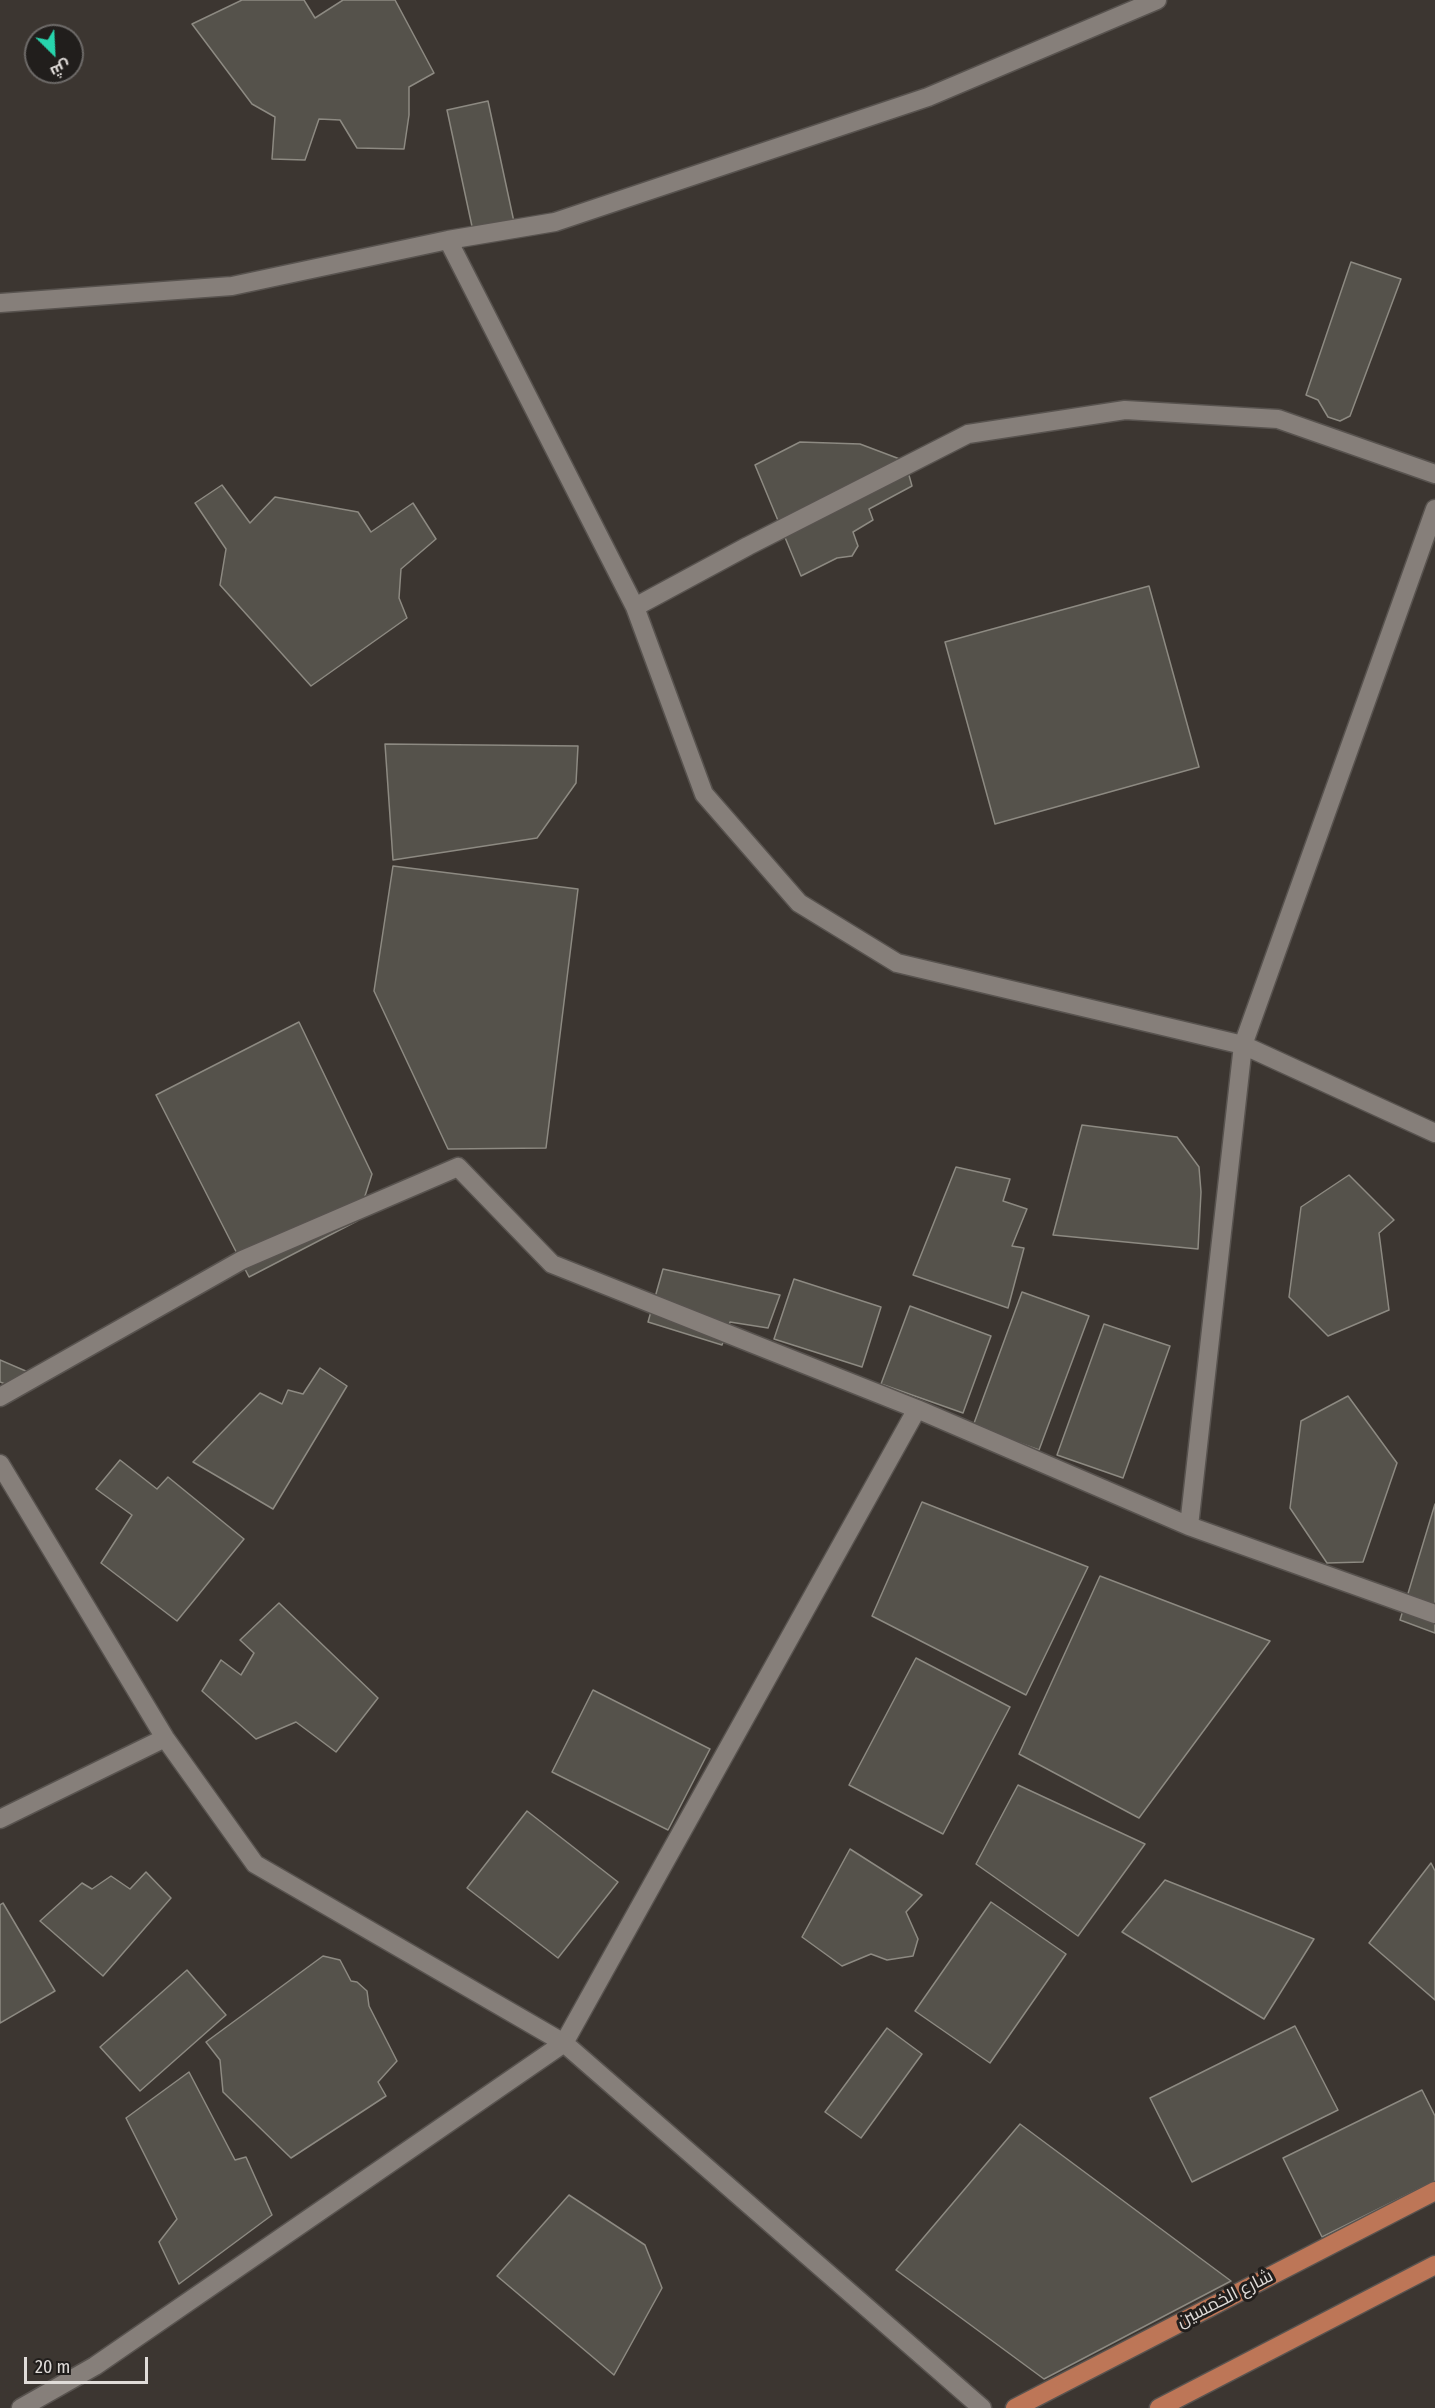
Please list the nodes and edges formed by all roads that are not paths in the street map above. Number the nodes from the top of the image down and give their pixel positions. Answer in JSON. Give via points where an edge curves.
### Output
{"nodes":[{"id":1,"x":1158,"y":0,"type":"edge"},
{"id":2,"x":448,"y":240,"type":"junction"},
{"id":3,"x":0,"y":303,"type":"edge"},
{"id":4,"x":1435,"y":474,"type":"edge"},
{"id":5,"x":1435,"y":509,"type":"edge"},
{"id":6,"x":635,"y":607,"type":"junction"},
{"id":7,"x":1243,"y":1044,"type":"junction"},
{"id":8,"x":1435,"y":1133,"type":"edge"},
{"id":9,"x":0,"y":1397,"type":"edge"},
{"id":10,"x":917,"y":1409,"type":"junction"},
{"id":11,"x":0,"y":1464,"type":"edge"},
{"id":12,"x":1189,"y":1526,"type":"junction"},
{"id":13,"x":1435,"y":1614,"type":"edge"},
{"id":14,"x":165,"y":1738,"type":"junction"},
{"id":15,"x":0,"y":1819,"type":"edge"},
{"id":16,"x":564,"y":2043,"type":"junction"},
{"id":17,"x":1435,"y":2191,"type":"edge"},
{"id":18,"x":1435,"y":2265,"type":"edge"},
{"id":19,"x":21,"y":2408,"type":"edge"},
{"id":20,"x":982,"y":2408,"type":"edge"},
{"id":21,"x":1015,"y":2408,"type":"edge"},
{"id":22,"x":1159,"y":2408,"type":"edge"}],
"edges":[{"from":1,"to":2,"type":"street","via":[[928,97],[555,222]]},
{"from":2,"to":3,"type":"street","via":[[232,286]]},
{"from":2,"to":6,"type":"street"},
{"from":4,"to":6,"type":"street","via":[[1278,419],[1125,410],[968,434]]},
{"from":5,"to":7,"type":"street"},
{"from":6,"to":7,"type":"street","via":[[704,794],[799,903],[897,963]]},
{"from":7,"to":8,"type":"street"},
{"from":7,"to":12,"type":"street"},
{"from":9,"to":10,"type":"street","via":[[242,1260],[458,1167],[552,1264]]},
{"from":10,"to":12,"type":"street"},
{"from":10,"to":16,"type":"street"},
{"from":11,"to":14,"type":"street"},
{"from":12,"to":13,"type":"street"},
{"from":14,"to":15,"type":"street"},
{"from":14,"to":16,"type":"street","via":[[255,1864]]},
{"from":16,"to":19,"type":"street","via":[[95,2366]]},
{"from":16,"to":20,"type":"street"},
{"from":17,"to":21,"type":"main road","name":"شارع الخمسين"},
{"from":18,"to":22,"type":"main road"}]}
